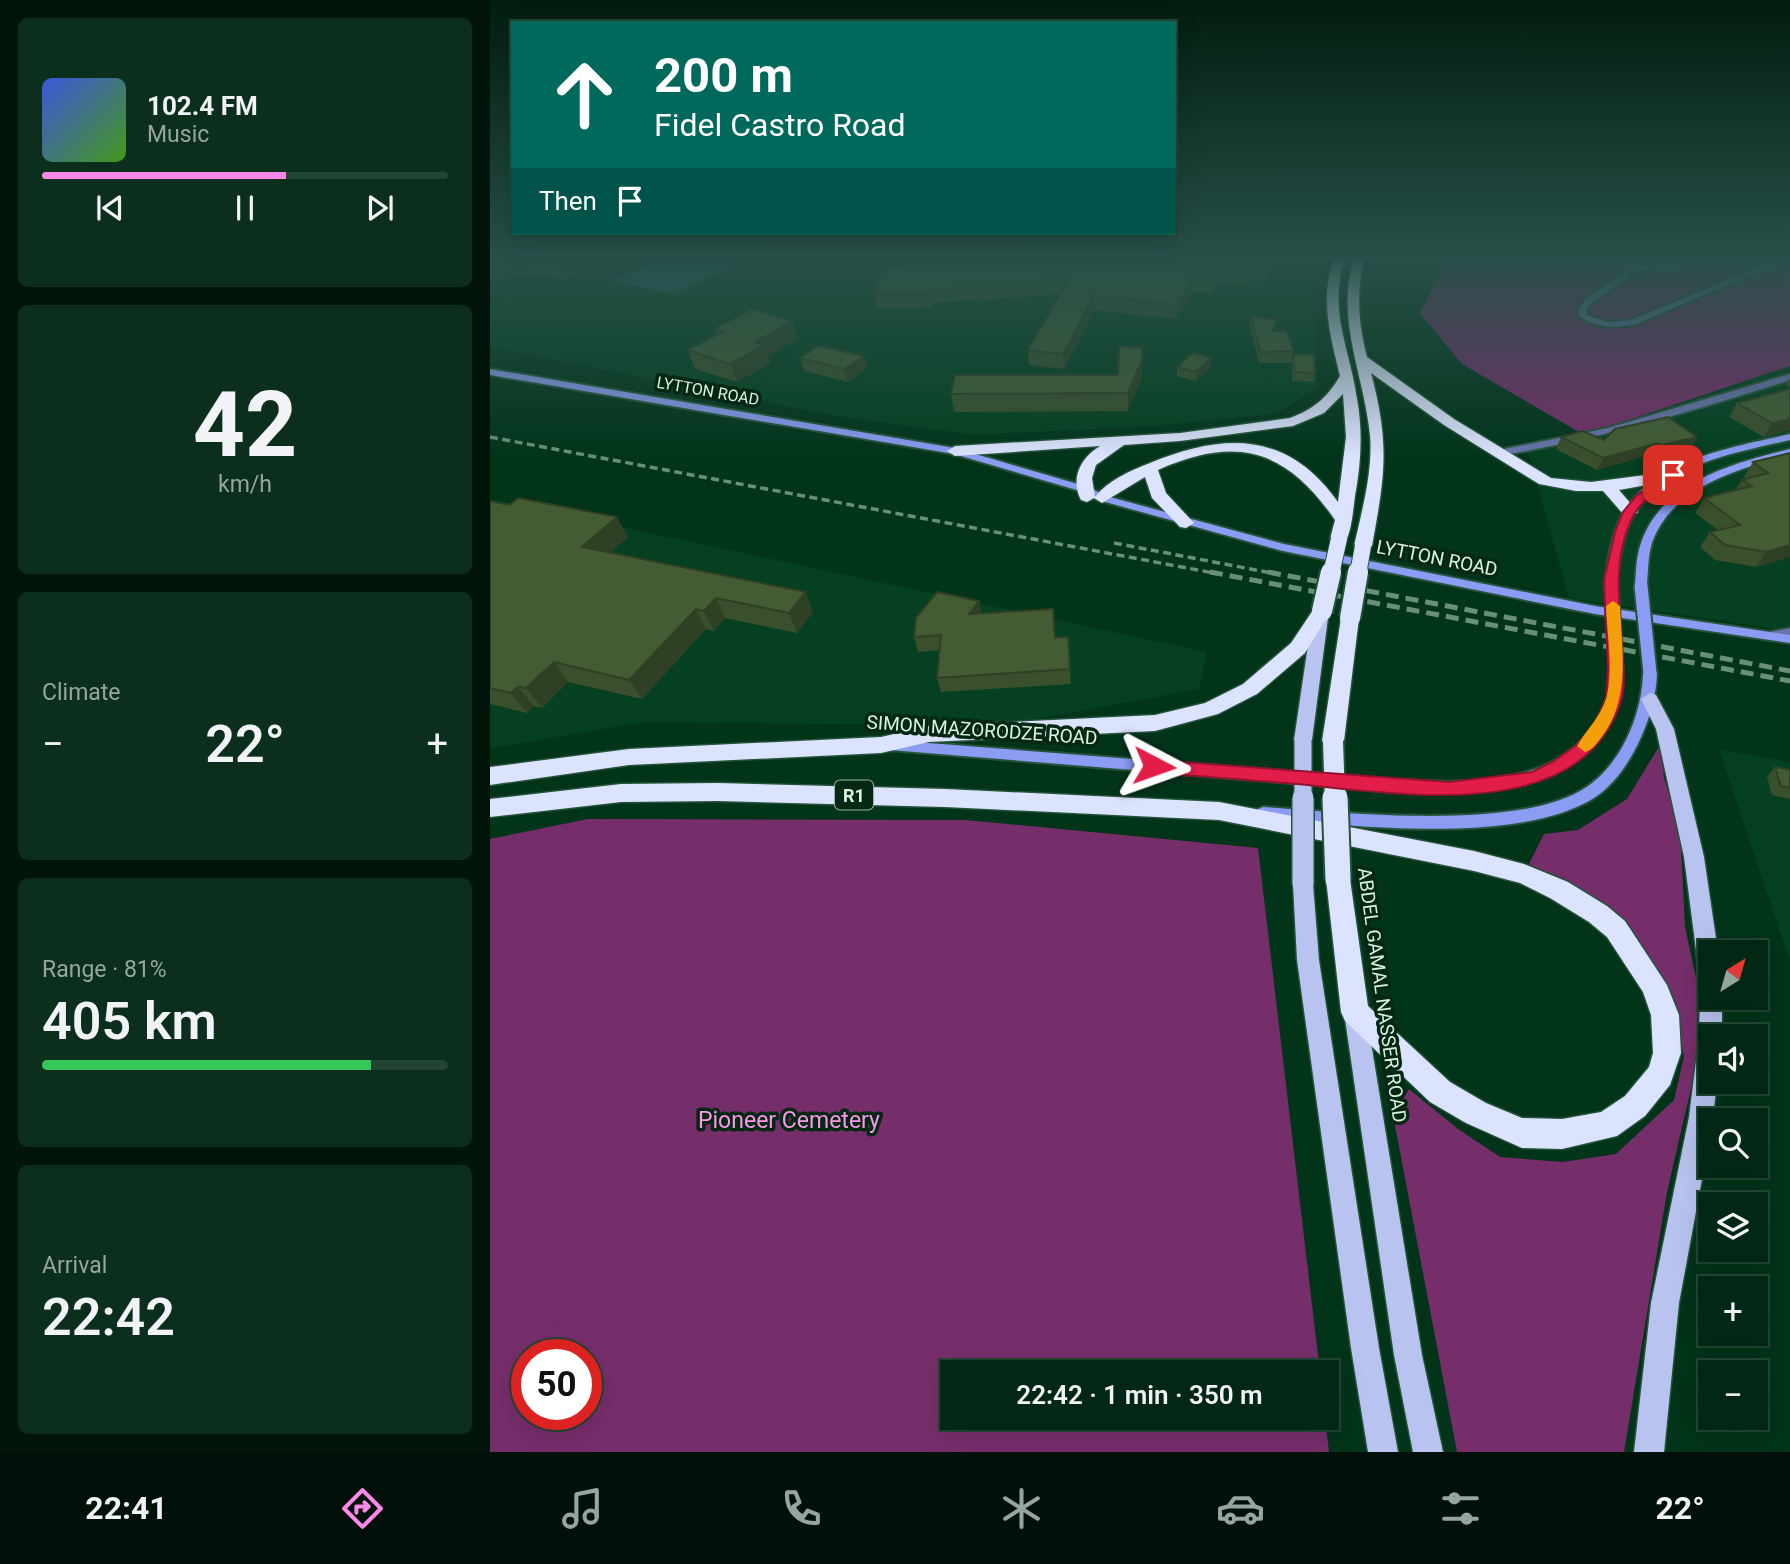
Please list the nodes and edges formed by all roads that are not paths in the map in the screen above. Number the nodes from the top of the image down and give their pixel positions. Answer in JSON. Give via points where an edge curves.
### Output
{"nodes":[{"id":1,"x":1333,"y":324,"type":"edge"},
{"id":2,"x":1354,"y":324,"type":"edge"},
{"id":3,"x":1603,"y":324,"type":"edge"},
{"id":4,"x":1625,"y":324,"type":"edge"},
{"id":5,"x":1362,"y":360,"type":"junction"},
{"id":6,"x":490,"y":372,"type":"edge"},
{"id":7,"x":1346,"y":377,"type":"junction"},
{"id":8,"x":1790,"y":377,"type":"edge"},
{"id":9,"x":1790,"y":437,"type":"edge"},
{"id":10,"x":1126,"y":441,"type":"junction"},
{"id":11,"x":920,"y":446,"type":"junction"},
{"id":12,"x":955,"y":451,"type":"junction"},
{"id":13,"x":1790,"y":452,"type":"edge"},
{"id":14,"x":1499,"y":453,"type":"junction"},
{"id":15,"x":1150,"y":468,"type":"junction"},
{"id":16,"x":1670,"y":477,"type":"junction"},
{"id":17,"x":1607,"y":486,"type":"junction"},
{"id":18,"x":1091,"y":495,"type":"junction"},
{"id":19,"x":1630,"y":512,"type":"junction"},
{"id":20,"x":1343,"y":520,"type":"junction"},
{"id":21,"x":1186,"y":523,"type":"junction"},
{"id":22,"x":1321,"y":615,"type":"junction"},
{"id":23,"x":1790,"y":632,"type":"edge"},
{"id":24,"x":1768,"y":636,"type":"junction"},
{"id":25,"x":1790,"y":639,"type":"edge"},
{"id":26,"x":1650,"y":699,"type":"junction"},
{"id":27,"x":881,"y":744,"type":"junction"},
{"id":28,"x":490,"y":776,"type":"edge"},
{"id":29,"x":490,"y":808,"type":"edge"},
{"id":30,"x":1219,"y":811,"type":"junction"},
{"id":31,"x":1705,"y":940,"type":"edge"},
{"id":32,"x":1355,"y":1012,"type":"junction"},
{"id":33,"x":1704,"y":1094,"type":"edge"},
{"id":34,"x":1383,"y":1452,"type":"edge"},
{"id":35,"x":1428,"y":1452,"type":"edge"},
{"id":36,"x":1649,"y":1452,"type":"edge"}],
"edges":[{"from":1,"to":7,"type":"highway"},
{"from":2,"to":5,"type":"highway","name":"ABDEL GAMAL NASSER ROAD"},
{"from":3,"to":4,"type":"street"},
{"from":5,"to":14,"type":"highway"},
{"from":5,"to":32,"type":"highway","name":"ABDEL GAMAL NASSER ROAD","bridge":true,"via":[[1378,457],[1333,741],[1338,879]]},
{"from":6,"to":11,"type":"main road","name":"LYTTON ROAD"},
{"from":7,"to":10,"type":"highway","via":[[1334,400],[1293,422]]},
{"from":7,"to":20,"type":"highway","via":[[1355,448]]},
{"from":8,"to":14,"type":"street","via":[[1645,423]]},
{"from":9,"to":16,"type":"main road","via":[[1714,457]]},
{"from":10,"to":12,"type":"highway"},
{"from":10,"to":18,"type":"highway","via":[[1090,460],[1083,474]]},
{"from":11,"to":12,"type":"main road","name":"LYTTON ROAD"},
{"from":11,"to":18,"type":"main road","name":"LYTTON ROAD","via":[[1068,494]]},
{"from":12,"to":18,"type":"main road","name":"LYTTON ROAD"},
{"from":13,"to":26,"type":"main road","number":"R1","bridge":true,"via":[[1709,478],[1674,503],[1649,537],[1641,586]]},
{"from":14,"to":17,"type":"highway","via":[[1561,487]]},
{"from":15,"to":18,"type":"highway"},
{"from":15,"to":20,"type":"highway","via":[[1197,448],[1255,449],[1306,474],[1329,497]]},
{"from":15,"to":21,"type":"highway","via":[[1158,495]]},
{"from":16,"to":17,"type":"highway"},
{"from":16,"to":19,"type":"main road"},
{"from":17,"to":19,"type":"highway"},
{"from":18,"to":21,"type":"main road","name":"LYTTON ROAD"},
{"from":19,"to":27,"type":"main road","name":"SIMON MAZORODZE ROAD","bridge":true,"via":[[1611,580],[1614,699],[1584,748],[1534,778],[1449,789]]},
{"from":20,"to":22,"type":"highway","bridge":true},
{"from":21,"to":24,"type":"main road","name":"LYTTON ROAD","via":[[1581,607]]},
{"from":22,"to":27,"type":"highway","via":[[1298,648],[1250,689],[1188,716],[1155,723],[929,734]]},
{"from":22,"to":34,"type":"main road","bridge":true,"via":[[1303,740],[1308,960]]},
{"from":23,"to":24,"type":"street"},
{"from":24,"to":25,"type":"main road","name":"LYTTON ROAD"},
{"from":26,"to":30,"type":"main road","number":"R1","via":[[1631,745],[1615,769],[1589,793],[1537,814],[1420,820]]},
{"from":26,"to":31,"type":"main road","via":[[1665,729],[1694,857]]},
{"from":27,"to":28,"type":"highway","name":"SIMON MAZORODZE ROAD","via":[[629,757]]},
{"from":29,"to":30,"type":"highway","number":"R1","via":[[621,793],[718,792]]},
{"from":30,"to":32,"type":"highway","via":[[1474,860],[1559,890],[1616,929],[1637,957],[1665,1015],[1667,1052],[1660,1075],[1635,1106],[1607,1126],[1562,1134],[1522,1133],[1476,1114],[1440,1092]]},
{"from":32,"to":35,"type":"main road","name":"ABDEL GAMAL NASSER ROAD","via":[[1408,1355]]},
{"from":33,"to":36,"type":"main road","via":[[1665,1303]]}]}
